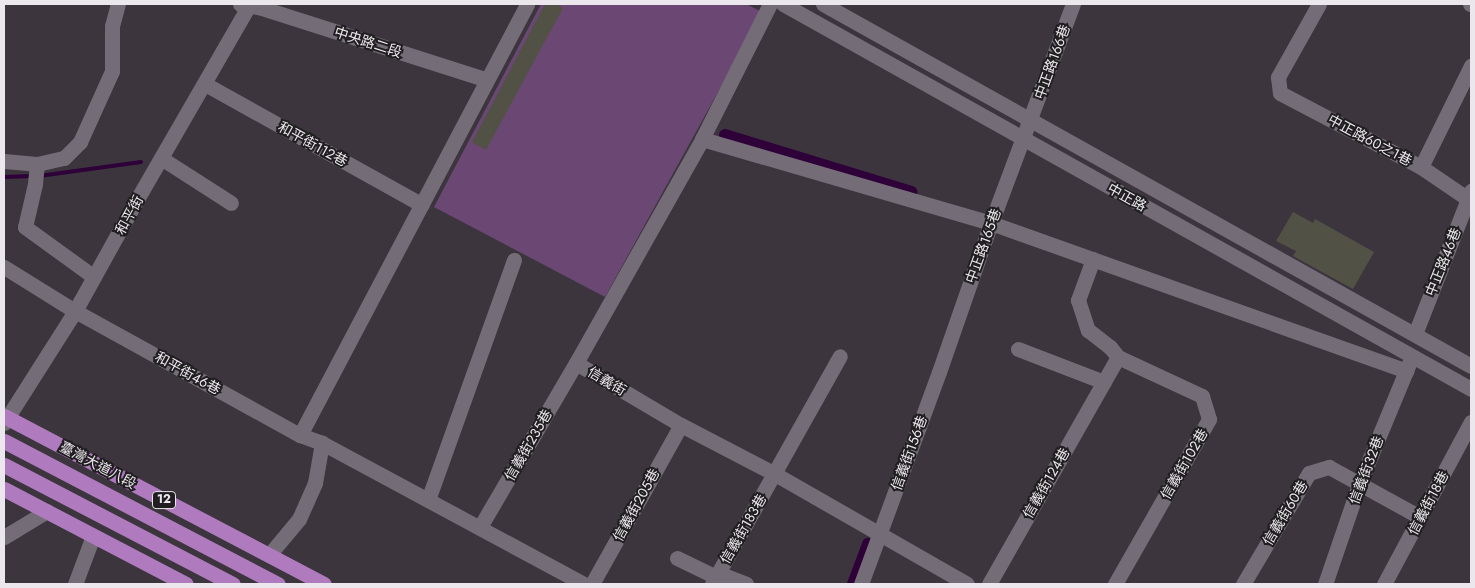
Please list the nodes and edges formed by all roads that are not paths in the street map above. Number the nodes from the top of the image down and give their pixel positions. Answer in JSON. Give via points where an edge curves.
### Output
{"nodes":[{"id":1,"x":118,"y":4,"type":"edge"},
{"id":2,"x":526,"y":4,"type":"edge"},
{"id":3,"x":770,"y":4,"type":"edge"},
{"id":4,"x":783,"y":4,"type":"edge"},
{"id":5,"x":822,"y":4,"type":"edge"},
{"id":6,"x":1073,"y":4,"type":"edge"},
{"id":7,"x":1320,"y":4,"type":"edge"},
{"id":8,"x":246,"y":5,"type":"edge"},
{"id":9,"x":1471,"y":66,"type":"edge"},
{"id":10,"x":487,"y":80,"type":"junction"},
{"id":11,"x":205,"y":84,"type":"junction"},
{"id":12,"x":1031,"y":120,"type":"junction"},
{"id":13,"x":702,"y":139,"type":"junction"},
{"id":14,"x":1024,"y":139,"type":"junction"},
{"id":15,"x":161,"y":158,"type":"junction"},
{"id":16,"x":4,"y":162,"type":"edge"},
{"id":17,"x":37,"y":164,"type":"junction"},
{"id":18,"x":1421,"y":167,"type":"junction"},
{"id":19,"x":1470,"y":197,"type":"edge"},
{"id":20,"x":232,"y":203,"type":"dead end"},
{"id":21,"x":422,"y":205,"type":"junction"},
{"id":22,"x":991,"y":223,"type":"junction"},
{"id":23,"x":1093,"y":259,"type":"junction"},
{"id":24,"x":514,"y":260,"type":"dead end"},
{"id":25,"x":4,"y":267,"type":"edge"},
{"id":26,"x":94,"y":277,"type":"junction"},
{"id":27,"x":75,"y":311,"type":"junction"},
{"id":28,"x":1415,"y":334,"type":"junction"},
{"id":29,"x":1018,"y":349,"type":"dead end"},
{"id":30,"x":840,"y":356,"type":"dead end"},
{"id":31,"x":1118,"y":357,"type":"junction"},
{"id":32,"x":576,"y":363,"type":"junction"},
{"id":33,"x":1409,"y":364,"type":"junction"},
{"id":34,"x":1471,"y":366,"type":"edge"},
{"id":35,"x":939,"y":372,"type":"joint"},
{"id":36,"x":1104,"y":382,"type":"junction"},
{"id":37,"x":1471,"y":389,"type":"edge"},
{"id":38,"x":5,"y":419,"type":"edge"},
{"id":39,"x":1471,"y":422,"type":"edge"},
{"id":40,"x":680,"y":425,"type":"junction"},
{"id":41,"x":300,"y":435,"type":"junction"},
{"id":42,"x":4,"y":441,"type":"edge"},
{"id":43,"x":322,"y":444,"type":"junction"},
{"id":44,"x":4,"y":465,"type":"edge"},
{"id":45,"x":775,"y":474,"type":"junction"},
{"id":46,"x":1360,"y":482,"type":"junction"},
{"id":47,"x":4,"y":489,"type":"edge"},
{"id":48,"x":428,"y":500,"type":"junction"},
{"id":49,"x":47,"y":511,"type":"junction"},
{"id":50,"x":1420,"y":517,"type":"junction"},
{"id":51,"x":480,"y":527,"type":"junction"},
{"id":52,"x":879,"y":534,"type":"junction"},
{"id":53,"x":93,"y":536,"type":"junction"},
{"id":54,"x":4,"y":537,"type":"edge"},
{"id":55,"x":269,"y":555,"type":"junction"},
{"id":56,"x":677,"y":558,"type":"dead end"},
{"id":57,"x":716,"y":578,"type":"edge"},
{"id":58,"x":75,"y":584,"type":"edge"},
{"id":59,"x":186,"y":584,"type":"edge"},
{"id":60,"x":233,"y":584,"type":"edge"},
{"id":61,"x":278,"y":584,"type":"edge"},
{"id":62,"x":324,"y":584,"type":"edge"},
{"id":63,"x":584,"y":584,"type":"edge"},
{"id":64,"x":592,"y":584,"type":"edge"},
{"id":65,"x":746,"y":584,"type":"edge"},
{"id":66,"x":860,"y":584,"type":"edge"},
{"id":67,"x":967,"y":584,"type":"edge"},
{"id":68,"x":989,"y":584,"type":"edge"},
{"id":69,"x":1115,"y":584,"type":"edge"},
{"id":70,"x":1243,"y":584,"type":"edge"},
{"id":71,"x":1325,"y":584,"type":"edge"},
{"id":72,"x":1384,"y":584,"type":"edge"}],
"edges":[{"from":1,"to":17,"type":"street","via":[[112,26],[112,71],[80,142],[64,158]]},
{"from":2,"to":10,"type":"street"},
{"from":3,"to":13,"type":"street","name":"信義街"},
{"from":4,"to":14,"type":"street","name":"中正路"},
{"from":5,"to":12,"type":"street","name":"中正路"},
{"from":6,"to":12,"type":"street","name":"中正路166巷"},
{"from":7,"to":18,"type":"street","name":"中正路60之1巷","via":[[1278,77],[1280,93]]},
{"from":8,"to":10,"type":"street","name":"中央路二段"},
{"from":8,"to":11,"type":"street","name":"和平街"},
{"from":9,"to":18,"type":"street"},
{"from":10,"to":21,"type":"street"},
{"from":11,"to":15,"type":"street","name":"和平街"},
{"from":11,"to":21,"type":"street","name":"和平街112巷"},
{"from":12,"to":14,"type":"street","name":"中正路165巷"},
{"from":12,"to":28,"type":"street","name":"中正路"},
{"from":13,"to":22,"type":"street"},
{"from":13,"to":32,"type":"street","name":"信義街"},
{"from":14,"to":22,"type":"street","name":"中正路165巷"},
{"from":14,"to":33,"type":"street","name":"中正路"},
{"from":15,"to":20,"type":"street"},
{"from":15,"to":26,"type":"street","name":"和平街"},
{"from":16,"to":17,"type":"street"},
{"from":17,"to":26,"type":"street","via":[[24,227]]},
{"from":18,"to":19,"type":"street","name":"中正路60之1巷"},
{"from":19,"to":28,"type":"street","name":"中正路46巷"},
{"from":21,"to":41,"type":"street"},
{"from":22,"to":23,"type":"street"},
{"from":22,"to":35,"type":"street","name":"中正路165巷"},
{"from":23,"to":31,"type":"street","via":[[1078,300],[1088,330]]},
{"from":23,"to":33,"type":"street"},
{"from":24,"to":48,"type":"street"},
{"from":25,"to":27,"type":"street","name":"和平街46巷"},
{"from":26,"to":27,"type":"street","name":"和平街"},
{"from":27,"to":38,"type":"street","name":"和平街"},
{"from":27,"to":41,"type":"street","name":"和平街46巷"},
{"from":28,"to":34,"type":"street","name":"中正路"},
{"from":29,"to":36,"type":"street"},
{"from":30,"to":45,"type":"street","name":"信義街183巷"},
{"from":31,"to":36,"type":"street","name":"信義街124巷"},
{"from":31,"to":69,"type":"street","name":"信義街102巷","via":[[1202,396],[1209,419]]},
{"from":32,"to":40,"type":"street","name":"信義街"},
{"from":32,"to":51,"type":"street","name":"信義街235巷"},
{"from":33,"to":37,"type":"street","name":"中正路"},
{"from":33,"to":46,"type":"street","name":"信義街32巷"},
{"from":35,"to":52,"type":"street","name":"信義街156巷"},
{"from":36,"to":68,"type":"street","name":"信義街124巷"},
{"from":38,"to":55,"type":"main road","name":"臺灣大道八段","number":"12"},
{"from":39,"to":50,"type":"street","name":"信義街18巷"},
{"from":40,"to":45,"type":"street","name":"信義街"},
{"from":40,"to":64,"type":"street","name":"信義街205巷"},
{"from":41,"to":43,"type":"street","name":"和平街46巷"},
{"from":42,"to":61,"type":"main road","name":"臺灣大道八段","number":"12"},
{"from":43,"to":48,"type":"street","name":"和平街46巷"},
{"from":43,"to":55,"type":"street","via":[[315,483],[299,519]]},
{"from":44,"to":60,"type":"main road"},
{"from":45,"to":52,"type":"street","name":"信義街"},
{"from":45,"to":57,"type":"street","name":"信義街183巷"},
{"from":46,"to":50,"type":"street","name":"信義街60巷"},
{"from":46,"to":70,"type":"street","name":"信義街60巷","via":[[1329,466],[1309,473]]},
{"from":46,"to":71,"type":"street","name":"信義街32巷"},
{"from":47,"to":49,"type":"main road"},
{"from":48,"to":51,"type":"street","name":"和平街46巷"},
{"from":49,"to":53,"type":"main road"},
{"from":49,"to":54,"type":"street"},
{"from":50,"to":72,"type":"street","name":"信義街18巷"},
{"from":51,"to":63,"type":"street","name":"和平街46巷"},
{"from":52,"to":66,"type":"street","name":"信義街156巷"},
{"from":52,"to":67,"type":"street","name":"信義街"},
{"from":53,"to":58,"type":"street"},
{"from":53,"to":59,"type":"main road"},
{"from":55,"to":62,"type":"main road","name":"臺灣大道八段","number":"12"},
{"from":56,"to":57,"type":"street"},
{"from":57,"to":65,"type":"street"}]}
